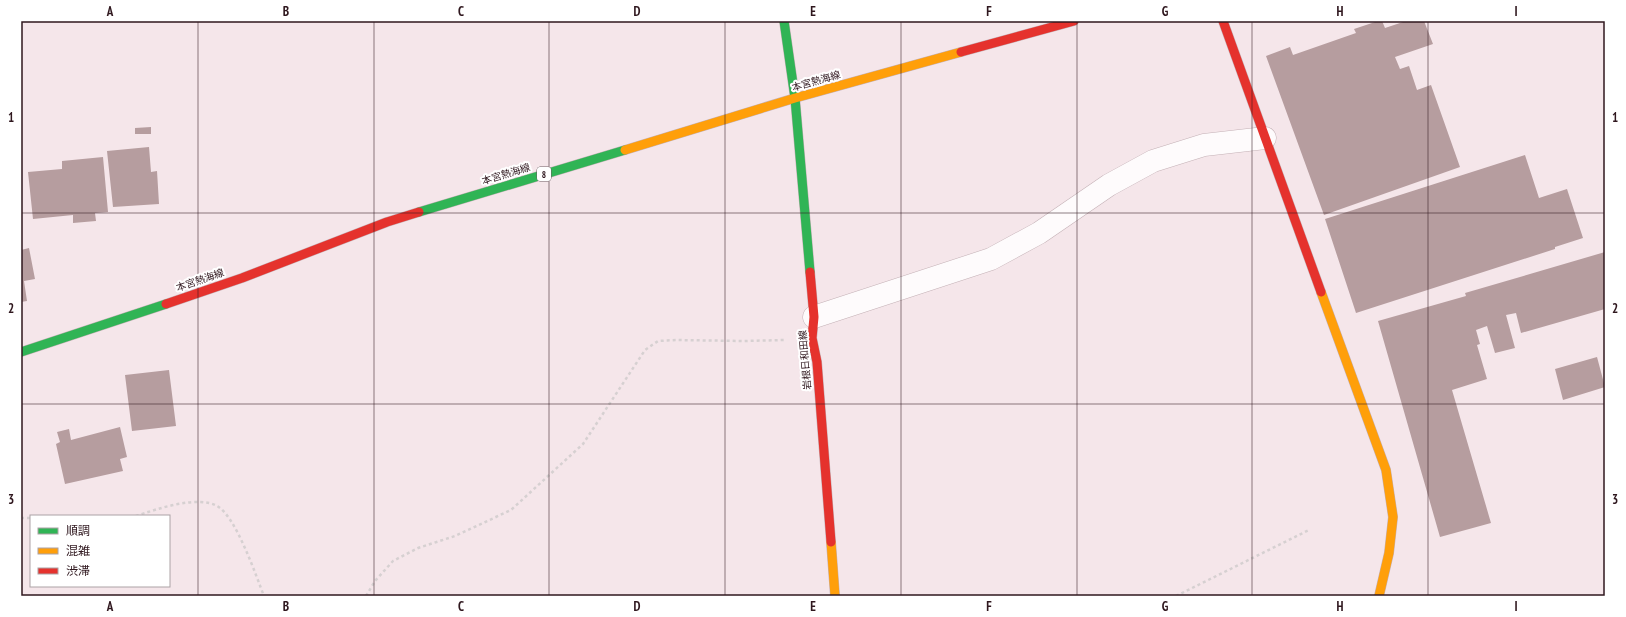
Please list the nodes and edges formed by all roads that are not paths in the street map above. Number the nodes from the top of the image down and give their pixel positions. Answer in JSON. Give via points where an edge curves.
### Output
{"nodes":[{"id":1,"x":784,"y":21,"type":"edge"},
{"id":2,"x":1074,"y":21,"type":"edge"},
{"id":3,"x":1223,"y":21,"type":"edge"},
{"id":4,"x":795,"y":98,"type":"junction"},
{"id":5,"x":1265,"y":138,"type":"junction"},
{"id":6,"x":813,"y":328,"type":"junction"},
{"id":7,"x":21,"y":352,"type":"edge"},
{"id":8,"x":835,"y":596,"type":"edge"},
{"id":9,"x":1379,"y":596,"type":"edge"}],
"edges":[{"from":1,"to":4,"type":"main road","name":"岩根日和田線"},
{"from":2,"to":4,"type":"main road","name":"本宮熱海線","number":"8"},
{"from":3,"to":5,"type":"main road"},
{"from":4,"to":6,"type":"main road","name":"岩根日和田線"},
{"from":4,"to":7,"type":"main road","name":"本宮熱海線","number":"8","via":[[388,222],[242,278]]},
{"from":5,"to":6,"type":"street","via":[[1204,145],[1153,161],[1109,185],[1039,233],[991,259]]},
{"from":5,"to":9,"type":"main road","via":[[1386,470],[1393,517],[1389,553]]},
{"from":6,"to":8,"type":"main road","name":"岩根日和田線"}]}
